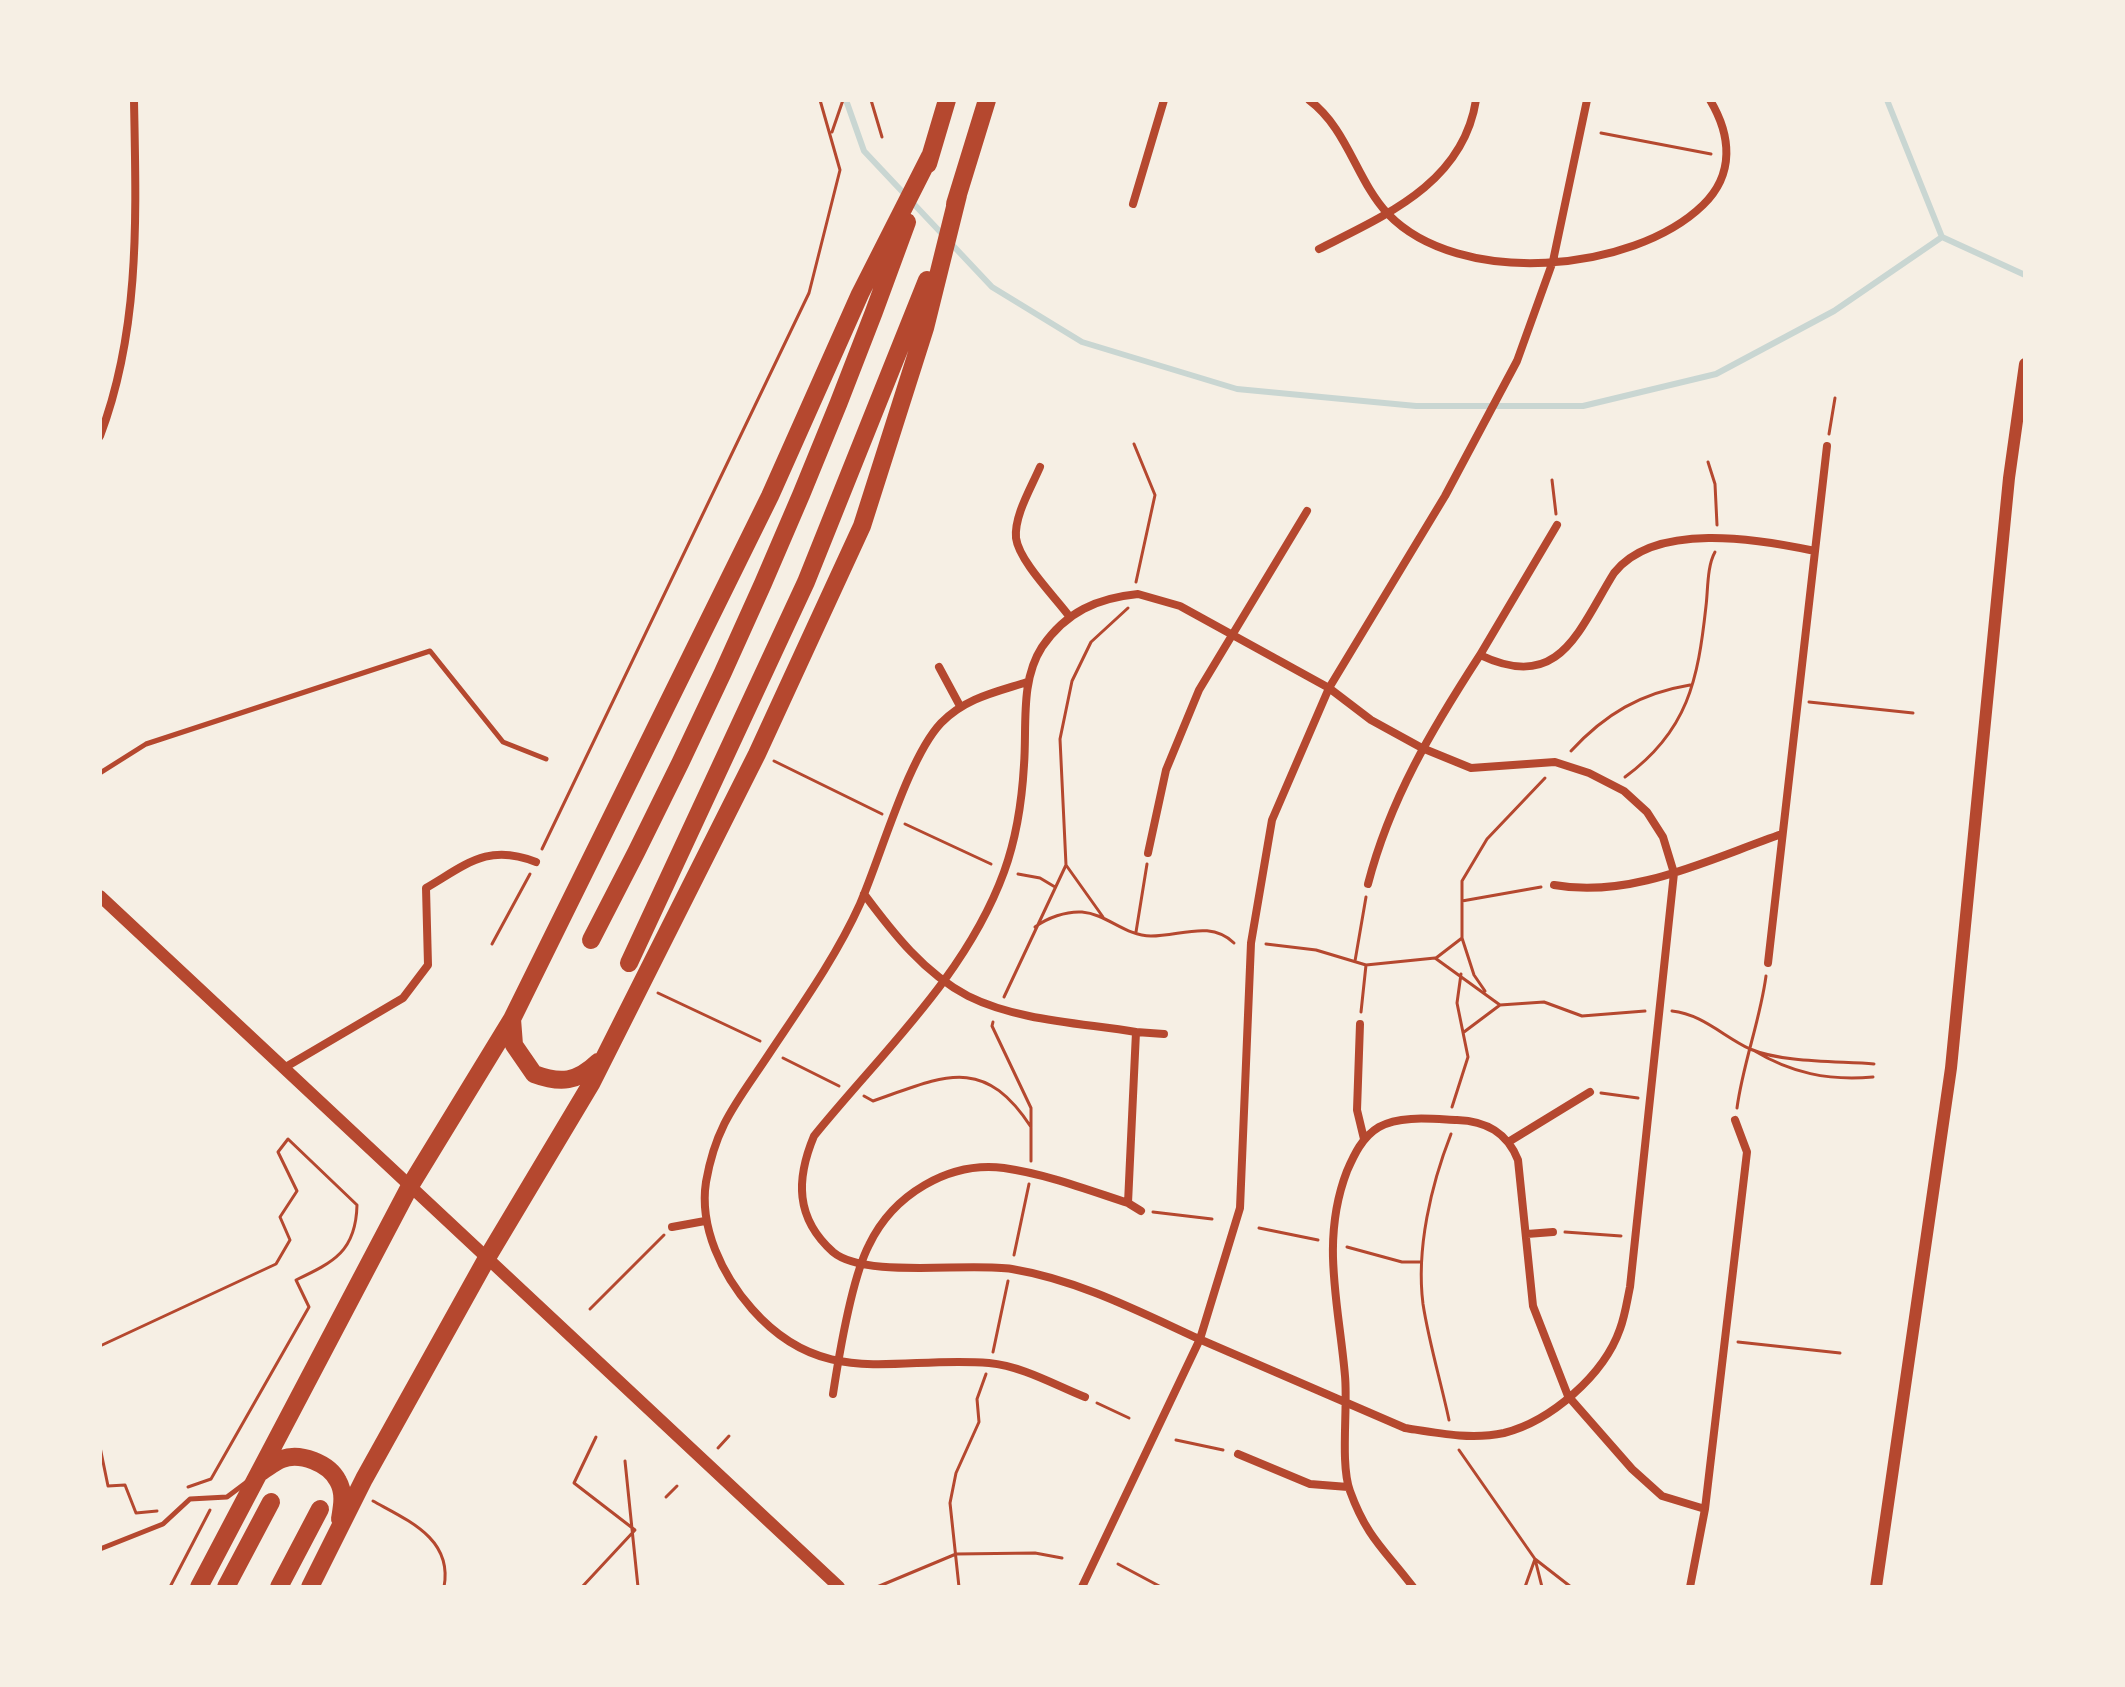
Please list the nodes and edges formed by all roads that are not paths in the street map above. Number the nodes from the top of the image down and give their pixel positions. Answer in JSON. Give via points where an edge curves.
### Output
{"nodes":[{"id":1,"x":134,"y":100,"type":"edge"},
{"id":2,"x":947,"y":100,"type":"edge"},
{"id":3,"x":987,"y":100,"type":"edge"},
{"id":4,"x":1164,"y":100,"type":"edge"},
{"id":5,"x":1309,"y":100,"type":"edge"},
{"id":6,"x":1476,"y":100,"type":"edge"},
{"id":7,"x":1587,"y":100,"type":"edge"},
{"id":8,"x":1710,"y":100,"type":"edge"},
{"id":9,"x":1133,"y":204,"type":"dead end"},
{"id":10,"x":1388,"y":214,"type":"junction"},
{"id":11,"x":1319,"y":249,"type":"dead end"},
{"id":12,"x":1553,"y":261,"type":"junction"},
{"id":13,"x":881,"y":270,"type":"junction"},
{"id":14,"x":923,"y":309,"type":"junction"},
{"id":15,"x":2024,"y":366,"type":"edge"},
{"id":16,"x":100,"y":436,"type":"edge"},
{"id":17,"x":1827,"y":446,"type":"road end"},
{"id":18,"x":1040,"y":467,"type":"dead end"},
{"id":19,"x":1307,"y":511,"type":"dead end"},
{"id":20,"x":1557,"y":525,"type":"road end"},
{"id":21,"x":1815,"y":551,"type":"junction"},
{"id":22,"x":1069,"y":616,"type":"junction"},
{"id":23,"x":1229,"y":635,"type":"junction"},
{"id":24,"x":1480,"y":655,"type":"junction"},
{"id":25,"x":939,"y":667,"type":"dead end"},
{"id":26,"x":1027,"y":682,"type":"junction"},
{"id":27,"x":1329,"y":688,"type":"junction"},
{"id":28,"x":960,"y":706,"type":"junction"},
{"id":29,"x":1422,"y":748,"type":"junction"},
{"id":30,"x":546,"y":759,"type":"dead end"},
{"id":31,"x":100,"y":773,"type":"edge"},
{"id":32,"x":1782,"y":834,"type":"junction"},
{"id":33,"x":1148,"y":853,"type":"road end"},
{"id":34,"x":536,"y":862,"type":"road end"},
{"id":35,"x":1674,"y":873,"type":"junction"},
{"id":36,"x":1368,"y":884,"type":"road end"},
{"id":37,"x":1554,"y":885,"type":"road end"},
{"id":38,"x":864,"y":894,"type":"junction"},
{"id":39,"x":100,"y":896,"type":"edge"},
{"id":40,"x":591,"y":940,"type":"dead end"},
{"id":41,"x":629,"y":963,"type":"dead end"},
{"id":42,"x":1768,"y":963,"type":"road end"},
{"id":43,"x":945,"y":982,"type":"junction"},
{"id":44,"x":512,"y":1019,"type":"junction"},
{"id":45,"x":1360,"y":1024,"type":"road end"},
{"id":46,"x":1136,"y":1032,"type":"junction"},
{"id":47,"x":1164,"y":1034,"type":"dead end"},
{"id":48,"x":607,"y":1053,"type":"junction"},
{"id":49,"x":284,"y":1068,"type":"junction"},
{"id":50,"x":1590,"y":1092,"type":"road end"},
{"id":51,"x":1735,"y":1120,"type":"road end"},
{"id":52,"x":1364,"y":1139,"type":"junction"},
{"id":53,"x":1510,"y":1141,"type":"junction"},
{"id":54,"x":410,"y":1186,"type":"junction"},
{"id":55,"x":1128,"y":1203,"type":"junction"},
{"id":56,"x":1141,"y":1211,"type":"road end"},
{"id":57,"x":705,"y":1221,"type":"junction"},
{"id":58,"x":672,"y":1227,"type":"road end"},
{"id":59,"x":1553,"y":1232,"type":"road end"},
{"id":60,"x":1527,"y":1234,"type":"junction"},
{"id":61,"x":487,"y":1258,"type":"junction"},
{"id":62,"x":862,"y":1265,"type":"junction"},
{"id":63,"x":1200,"y":1339,"type":"junction"},
{"id":64,"x":838,"y":1363,"type":"junction"},
{"id":65,"x":833,"y":1394,"type":"dead end"},
{"id":66,"x":1568,"y":1396,"type":"junction"},
{"id":67,"x":1085,"y":1397,"type":"road end"},
{"id":68,"x":1347,"y":1403,"type":"junction"},
{"id":69,"x":1238,"y":1454,"type":"road end"},
{"id":70,"x":257,"y":1474,"type":"junction"},
{"id":71,"x":1348,"y":1487,"type":"junction"},
{"id":72,"x":271,"y":1502,"type":"dead end"},
{"id":73,"x":320,"y":1509,"type":"dead end"},
{"id":74,"x":1705,"y":1509,"type":"junction"},
{"id":75,"x":338,"y":1530,"type":"junction"},
{"id":76,"x":100,"y":1549,"type":"edge"},
{"id":77,"x":199,"y":1587,"type":"edge"},
{"id":78,"x":226,"y":1587,"type":"edge"},
{"id":79,"x":279,"y":1587,"type":"edge"},
{"id":80,"x":310,"y":1587,"type":"edge"},
{"id":81,"x":839,"y":1587,"type":"edge"},
{"id":82,"x":1082,"y":1587,"type":"edge"},
{"id":83,"x":1413,"y":1587,"type":"edge"},
{"id":84,"x":1690,"y":1587,"type":"edge"},
{"id":85,"x":1876,"y":1587,"type":"edge"}],
"edges":[{"from":1,"to":16,"type":"street","via":[[136,234],[129,332]]},
{"from":2,"to":13,"type":"highway","via":[[933,150]]},
{"from":3,"to":14,"type":"highway"},
{"from":4,"to":9,"type":"street"},
{"from":5,"to":10,"type":"street","via":[[1337,130]]},
{"from":6,"to":10,"type":"street","via":[[1473,121],[1447,169]]},
{"from":7,"to":12,"type":"street"},
{"from":8,"to":12,"type":"street","via":[[1728,137],[1725,170],[1709,200],[1685,223],[1649,241],[1614,253]]},
{"from":10,"to":11,"type":"street"},
{"from":10,"to":12,"type":"street","via":[[1432,245],[1460,255],[1517,263]]},
{"from":12,"to":27,"type":"street","via":[[1517,361],[1459,470]]},
{"from":13,"to":40,"type":"highway","via":[[785,539]]},
{"from":13,"to":44,"type":"highway"},
{"from":14,"to":41,"type":"highway","via":[[806,582]]},
{"from":14,"to":48,"type":"highway","via":[[862,526],[757,754]]},
{"from":15,"to":85,"type":"street","via":[[1951,1068]]},
{"from":17,"to":21,"type":"street"},
{"from":18,"to":22,"type":"street","via":[[1017,523],[1016,539]]},
{"from":19,"to":23,"type":"street"},
{"from":20,"to":24,"type":"street"},
{"from":21,"to":24,"type":"street","via":[[1718,538],[1645,549],[1624,560],[1559,657],[1526,668],[1504,667]]},
{"from":21,"to":32,"type":"street"},
{"from":22,"to":23,"type":"street","via":[[1105,597],[1138,594],[1180,606]]},
{"from":22,"to":26,"type":"street","via":[[1041,648]]},
{"from":23,"to":27,"type":"street"},
{"from":23,"to":33,"type":"street","via":[[1180,730]]},
{"from":24,"to":29,"type":"street"},
{"from":25,"to":28,"type":"street"},
{"from":26,"to":28,"type":"street"},
{"from":26,"to":43,"type":"street","via":[[1024,769],[1004,871],[978,932]]},
{"from":27,"to":29,"type":"street","via":[[1371,720]]},
{"from":27,"to":63,"type":"street","via":[[1272,820],[1251,943],[1240,1208]]},
{"from":28,"to":38,"type":"street","via":[[924,745]]},
{"from":29,"to":35,"type":"street","via":[[1471,768],[1555,762],[1589,773],[1624,791],[1647,812],[1663,837]]},
{"from":29,"to":36,"type":"street","via":[[1379,840]]},
{"from":30,"to":31,"type":"lane","via":[[503,742],[430,651],[146,744]]},
{"from":32,"to":35,"type":"street"},
{"from":32,"to":42,"type":"street"},
{"from":34,"to":49,"type":"street","via":[[510,852],[476,859],[426,888],[428,965],[403,998]]},
{"from":35,"to":37,"type":"street","via":[[1584,890]]},
{"from":35,"to":66,"type":"street","via":[[1630,1287],[1620,1330],[1607,1354]]},
{"from":38,"to":43,"type":"street","via":[[913,955]]},
{"from":38,"to":57,"type":"street","via":[[805,1000],[728,1111],[705,1186]]},
{"from":39,"to":49,"type":"street"},
{"from":43,"to":46,"type":"street","via":[[1010,1010]]},
{"from":43,"to":62,"type":"street","via":[[814,1136],[801,1166],[801,1201],[815,1232],[835,1254]]},
{"from":44,"to":48,"type":"highway","via":[[514,1045],[528,1068],[542,1077],[568,1081],[584,1076]]},
{"from":44,"to":54,"type":"highway"},
{"from":45,"to":52,"type":"street","via":[[1357,1110]]},
{"from":46,"to":47,"type":"street"},
{"from":46,"to":55,"type":"street"},
{"from":48,"to":61,"type":"highway"},
{"from":49,"to":54,"type":"street"},
{"from":50,"to":53,"type":"street"},
{"from":51,"to":74,"type":"street","via":[[1747,1152]]},
{"from":52,"to":53,"type":"street","via":[[1397,1121],[1435,1119],[1472,1121]]},
{"from":52,"to":68,"type":"street","via":[[1345,1179],[1332,1233]]},
{"from":53,"to":60,"type":"street","via":[[1518,1160]]},
{"from":54,"to":61,"type":"street"},
{"from":54,"to":70,"type":"highway"},
{"from":55,"to":56,"type":"street"},
{"from":55,"to":62,"type":"street","via":[[1002,1168],[971,1169],[937,1177],[906,1198],[881,1223]]},
{"from":57,"to":58,"type":"street"},
{"from":57,"to":64,"type":"street","via":[[734,1286],[754,1311],[803,1349]]},
{"from":59,"to":60,"type":"street"},
{"from":60,"to":66,"type":"street","via":[[1533,1306]]},
{"from":61,"to":75,"type":"highway"},
{"from":61,"to":81,"type":"street"},
{"from":62,"to":63,"type":"street","via":[[1011,1269],[1072,1284]]},
{"from":62,"to":64,"type":"street"},
{"from":63,"to":68,"type":"street"},
{"from":63,"to":82,"type":"street"},
{"from":64,"to":65,"type":"street"},
{"from":64,"to":67,"type":"street","via":[[990,1363]]},
{"from":66,"to":68,"type":"street","via":[[1545,1415],[1504,1433],[1458,1436],[1405,1428]]},
{"from":66,"to":74,"type":"street","via":[[1662,1496]]},
{"from":68,"to":71,"type":"street"},
{"from":69,"to":71,"type":"street","via":[[1310,1484]]},
{"from":70,"to":75,"type":"highway","via":[[283,1458],[309,1459],[326,1467],[343,1498]]},
{"from":70,"to":76,"type":"lane","via":[[227,1497],[190,1499],[163,1524]]},
{"from":70,"to":77,"type":"highway"},
{"from":71,"to":83,"type":"street","via":[[1363,1524]]},
{"from":72,"to":78,"type":"highway"},
{"from":73,"to":79,"type":"highway"},
{"from":74,"to":84,"type":"street"},
{"from":75,"to":80,"type":"highway"}]}
